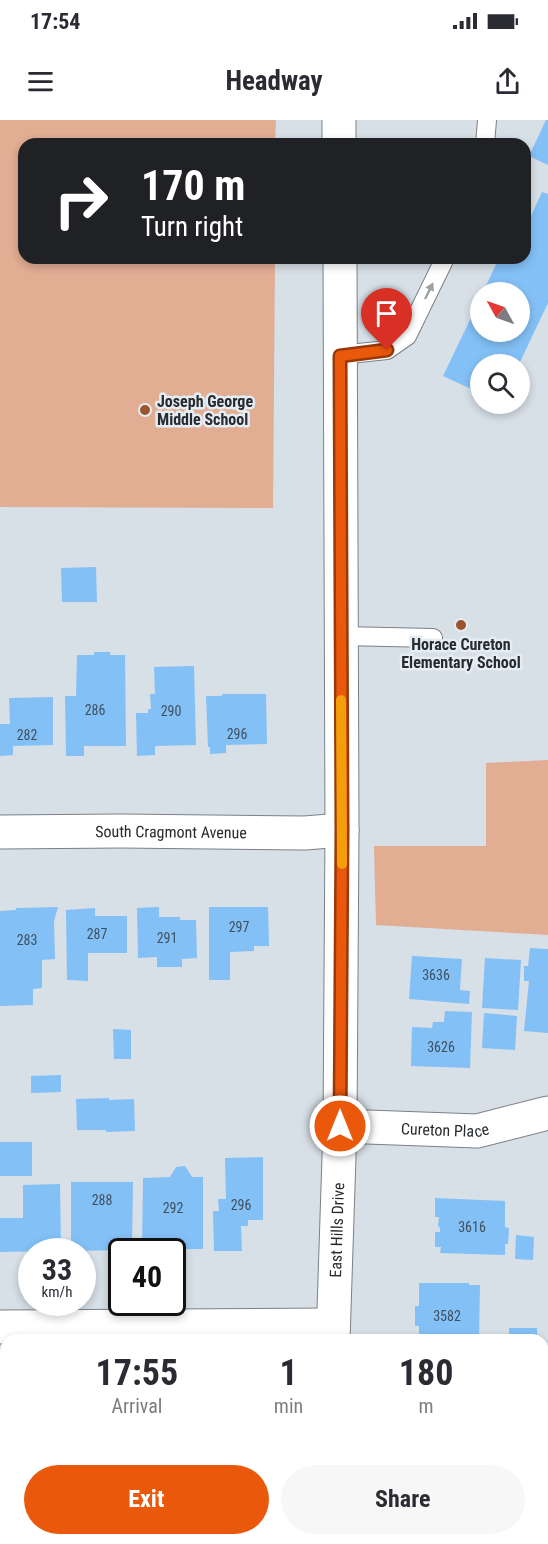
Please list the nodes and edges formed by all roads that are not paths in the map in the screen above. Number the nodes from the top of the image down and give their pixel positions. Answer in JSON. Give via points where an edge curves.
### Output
{"nodes":[{"id":1,"x":339,"y":120,"type":"edge"},
{"id":2,"x":487,"y":120,"type":"edge"},
{"id":3,"x":339,"y":138,"type":"edge"},
{"id":4,"x":486,"y":138,"type":"edge"},
{"id":5,"x":340,"y":264,"type":"edge"},
{"id":6,"x":442,"y":264,"type":"edge"},
{"id":7,"x":340,"y":356,"type":"junction"},
{"id":8,"x":341,"y":636,"type":"junction"},
{"id":9,"x":434,"y":638,"type":"dead end"},
{"id":10,"x":342,"y":830,"type":"junction"},
{"id":11,"x":0,"y":832,"type":"edge"},
{"id":12,"x":548,"y":1113,"type":"edge"},
{"id":13,"x":340,"y":1126,"type":"junction"},
{"id":14,"x":0,"y":1327,"type":"edge"},
{"id":15,"x":333,"y":1332,"type":"edge"}],
"edges":[{"from":1,"to":3,"type":"street"},
{"from":2,"to":4,"type":"lane"},
{"from":5,"to":7,"type":"street","name":"East Hills Drive"},
{"from":7,"to":6,"type":"lane","one_way":true,"via":[[387,350],[407,336]]},
{"from":7,"to":8,"type":"street","name":"East Hills Drive"},
{"from":8,"to":9,"type":"lane"},
{"from":8,"to":10,"type":"street","name":"East Hills Drive"},
{"from":10,"to":11,"type":"street","name":"South Cragmont Avenue"},
{"from":10,"to":13,"type":"street","name":"East Hills Drive"},
{"from":12,"to":13,"type":"street","name":"Cureton Place","via":[[477,1131]]},
{"from":13,"to":15,"type":"street","name":"East Hills Drive"},
{"from":14,"to":15,"type":"street"}]}
